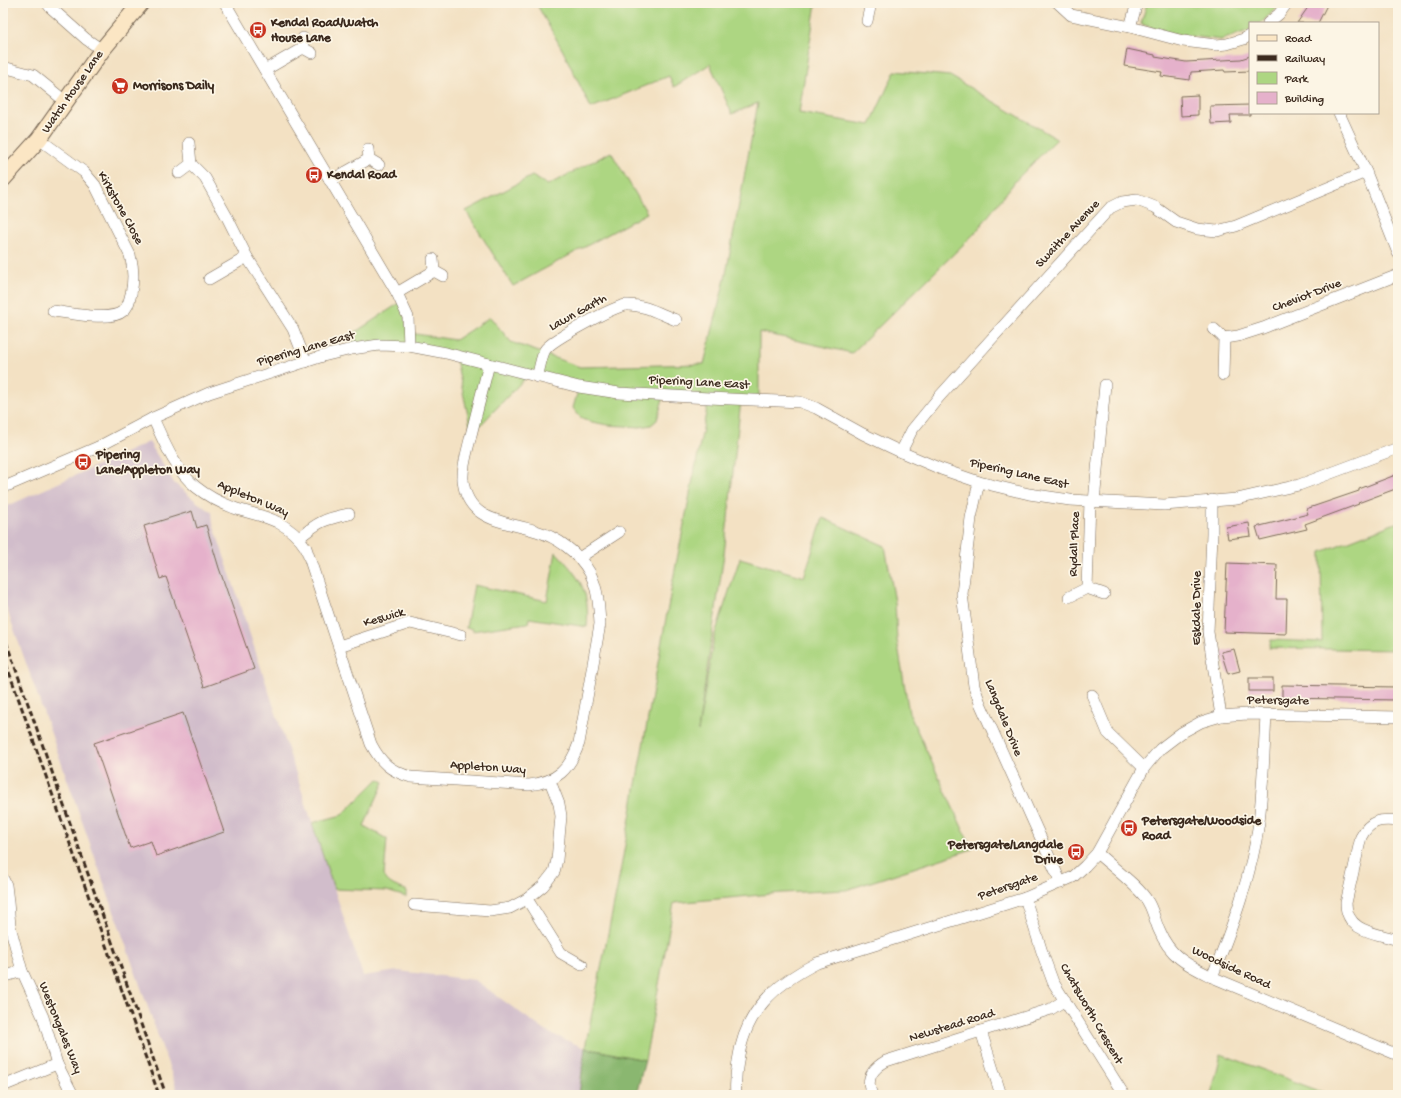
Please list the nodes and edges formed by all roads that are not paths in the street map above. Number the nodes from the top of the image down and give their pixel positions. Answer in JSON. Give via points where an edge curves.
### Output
{"nodes":[{"id":1,"x":47,"y":3,"type":"edge"},
{"id":2,"x":141,"y":3,"type":"edge"},
{"id":3,"x":225,"y":3,"type":"edge"},
{"id":4,"x":871,"y":3,"type":"edge"},
{"id":5,"x":1058,"y":3,"type":"edge"},
{"id":6,"x":1137,"y":3,"type":"edge"},
{"id":7,"x":1287,"y":3,"type":"edge"},
{"id":8,"x":867,"y":21,"type":"dead end"},
{"id":9,"x":1269,"y":22,"type":"edge"},
{"id":10,"x":1130,"y":27,"type":"junction"},
{"id":11,"x":1249,"y":36,"type":"edge"},
{"id":12,"x":306,"y":46,"type":"dead end"},
{"id":13,"x":102,"y":50,"type":"junction"},
{"id":14,"x":3,"y":67,"type":"edge"},
{"id":15,"x":265,"y":70,"type":"junction"},
{"id":16,"x":66,"y":102,"type":"junction"},
{"id":17,"x":1339,"y":114,"type":"edge"},
{"id":18,"x":39,"y":139,"type":"junction"},
{"id":19,"x":189,"y":143,"type":"dead end"},
{"id":20,"x":372,"y":158,"type":"dead end"},
{"id":21,"x":191,"y":164,"type":"junction"},
{"id":22,"x":1366,"y":172,"type":"junction"},
{"id":23,"x":179,"y":173,"type":"dead end"},
{"id":24,"x":3,"y":179,"type":"edge"},
{"id":25,"x":330,"y":181,"type":"junction"},
{"id":26,"x":1398,"y":253,"type":"edge"},
{"id":27,"x":247,"y":257,"type":"junction"},
{"id":28,"x":433,"y":259,"type":"dead end"},
{"id":29,"x":1398,"y":275,"type":"edge"},
{"id":30,"x":209,"y":279,"type":"dead end"},
{"id":31,"x":397,"y":293,"type":"junction"},
{"id":32,"x":53,"y":311,"type":"dead end"},
{"id":33,"x":676,"y":320,"type":"dead end"},
{"id":34,"x":1214,"y":329,"type":"dead end"},
{"id":35,"x":1224,"y":338,"type":"junction"},
{"id":36,"x":409,"y":346,"type":"junction"},
{"id":37,"x":306,"y":362,"type":"junction"},
{"id":38,"x":489,"y":364,"type":"junction"},
{"id":39,"x":1222,"y":375,"type":"dead end"},
{"id":40,"x":537,"y":377,"type":"junction"},
{"id":41,"x":1105,"y":385,"type":"dead end"},
{"id":42,"x":153,"y":418,"type":"junction"},
{"id":43,"x":1398,"y":448,"type":"edge"},
{"id":44,"x":901,"y":452,"type":"junction"},
{"id":45,"x":979,"y":482,"type":"junction"},
{"id":46,"x":3,"y":486,"type":"edge"},
{"id":47,"x":1212,"y":500,"type":"junction"},
{"id":48,"x":1092,"y":502,"type":"junction"},
{"id":49,"x":349,"y":514,"type":"dead end"},
{"id":50,"x":618,"y":532,"type":"dead end"},
{"id":51,"x":299,"y":538,"type":"junction"},
{"id":52,"x":579,"y":558,"type":"junction"},
{"id":53,"x":1087,"y":588,"type":"junction"},
{"id":54,"x":1104,"y":594,"type":"dead end"},
{"id":55,"x":1069,"y":597,"type":"dead end"},
{"id":56,"x":461,"y":635,"type":"dead end"},
{"id":57,"x":339,"y":646,"type":"junction"},
{"id":58,"x":1092,"y":694,"type":"dead end"},
{"id":59,"x":1266,"y":715,"type":"junction"},
{"id":60,"x":1221,"y":716,"type":"junction"},
{"id":61,"x":1398,"y":717,"type":"edge"},
{"id":62,"x":1144,"y":768,"type":"junction"},
{"id":63,"x":550,"y":781,"type":"junction"},
{"id":64,"x":1398,"y":821,"type":"edge"},
{"id":65,"x":1097,"y":853,"type":"junction"},
{"id":66,"x":3,"y":879,"type":"edge"},
{"id":67,"x":1061,"y":883,"type":"junction"},
{"id":68,"x":1025,"y":898,"type":"junction"},
{"id":69,"x":527,"y":899,"type":"junction"},
{"id":70,"x":414,"y":905,"type":"dead end"},
{"id":71,"x":1398,"y":940,"type":"edge"},
{"id":72,"x":582,"y":965,"type":"dead end"},
{"id":73,"x":22,"y":972,"type":"junction"},
{"id":74,"x":3,"y":977,"type":"edge"},
{"id":75,"x":1212,"y":977,"type":"junction"},
{"id":76,"x":1065,"y":1000,"type":"junction"},
{"id":77,"x":982,"y":1031,"type":"junction"},
{"id":78,"x":1398,"y":1055,"type":"edge"},
{"id":79,"x":57,"y":1064,"type":"junction"},
{"id":80,"x":3,"y":1086,"type":"edge"},
{"id":81,"x":73,"y":1095,"type":"edge"},
{"id":82,"x":736,"y":1095,"type":"edge"},
{"id":83,"x":872,"y":1095,"type":"edge"},
{"id":84,"x":1001,"y":1095,"type":"edge"},
{"id":85,"x":1124,"y":1095,"type":"edge"}],
"edges":[{"from":1,"to":13,"type":"street","via":[[86,39]]},
{"from":2,"to":13,"type":"street","name":"Watch House Lane"},
{"from":3,"to":15,"type":"street"},
{"from":4,"to":8,"type":"street"},
{"from":5,"to":10,"type":"street","via":[[1071,15]]},
{"from":6,"to":10,"type":"street"},
{"from":7,"to":9,"type":"street"},
{"from":10,"to":11,"type":"street","via":[[1183,41],[1216,45],[1228,44]]},
{"from":12,"to":15,"type":"street"},
{"from":13,"to":16,"type":"street","name":"Watch House Lane"},
{"from":14,"to":16,"type":"street","via":[[33,75]]},
{"from":15,"to":25,"type":"street"},
{"from":16,"to":18,"type":"street","name":"Watch House Lane"},
{"from":17,"to":22,"type":"street"},
{"from":18,"to":24,"type":"street","name":"Watch House Lane"},
{"from":18,"to":32,"type":"street","name":"Kirkstone Close","via":[[84,172],[95,185],[130,255],[133,267],[134,282],[129,305],[123,312],[102,316]]},
{"from":19,"to":21,"type":"street"},
{"from":20,"to":25,"type":"street"},
{"from":21,"to":23,"type":"street"},
{"from":21,"to":27,"type":"street","via":[[205,178]]},
{"from":22,"to":26,"type":"street"},
{"from":22,"to":44,"type":"street","name":"Swaithe Avenue","via":[[1236,226],[1217,231],[1197,229],[1176,222],[1155,207],[1137,200],[1122,202],[1110,208],[939,397],[912,430]]},
{"from":25,"to":31,"type":"street"},
{"from":27,"to":30,"type":"street"},
{"from":27,"to":37,"type":"street","via":[[293,329]]},
{"from":28,"to":31,"type":"street","via":[[439,274]]},
{"from":29,"to":35,"type":"street","name":"Cheviot Drive","via":[[1263,328]]},
{"from":31,"to":36,"type":"street","via":[[408,318]]},
{"from":33,"to":40,"type":"street","name":"Lawn Garth","via":[[646,308],[624,305],[554,340],[545,350]]},
{"from":34,"to":35,"type":"street"},
{"from":35,"to":39,"type":"street"},
{"from":36,"to":37,"type":"street","name":"Pipering Lane East","via":[[379,345],[352,348]]},
{"from":36,"to":38,"type":"street","name":"Pipering Lane East"},
{"from":37,"to":42,"type":"street","name":"Pipering Lane East","via":[[209,393]]},
{"from":38,"to":40,"type":"street","name":"Pipering Lane East"},
{"from":38,"to":52,"type":"street","name":"Appleton Way","via":[[463,478],[469,499],[485,516],[550,536]]},
{"from":40,"to":44,"type":"street","name":"Pipering Lane East","via":[[618,393],[800,402]]},
{"from":41,"to":48,"type":"street","name":"Rydall Place"},
{"from":42,"to":46,"type":"street","name":"Pipering Lane East","via":[[98,447]]},
{"from":42,"to":51,"type":"street","name":"Appleton Way","via":[[174,461],[196,487],[233,507],[278,522]]},
{"from":43,"to":47,"type":"street","name":"Pipering Lane East","via":[[1299,485],[1237,499]]},
{"from":44,"to":45,"type":"street","name":"Pipering Lane East"},
{"from":45,"to":48,"type":"street","name":"Pipering Lane East","via":[[1029,494]]},
{"from":45,"to":67,"type":"street","name":"Langdale Drive","via":[[971,518],[962,594],[974,686]]},
{"from":47,"to":48,"type":"street","name":"Pipering Lane East","via":[[1164,505]]},
{"from":47,"to":60,"type":"street","name":"Eskdale Drive","via":[[1208,632]]},
{"from":48,"to":53,"type":"street","name":"Rydall Place"},
{"from":49,"to":51,"type":"street","via":[[319,522]]},
{"from":50,"to":52,"type":"street"},
{"from":51,"to":57,"type":"street","name":"Appleton Way","via":[[308,553]]},
{"from":52,"to":63,"type":"street","name":"Appleton Way","via":[[590,573],[596,589],[600,624],[579,743],[567,767]]},
{"from":53,"to":54,"type":"street","name":"Rydall Place"},
{"from":53,"to":55,"type":"street","name":"Rydall Place"},
{"from":56,"to":57,"type":"street","name":"Keswick","via":[[410,623]]},
{"from":57,"to":63,"type":"street","name":"Appleton Way","via":[[371,744],[378,757],[388,767],[399,774],[411,777],[529,785]]},
{"from":58,"to":62,"type":"street","via":[[1108,733]]},
{"from":59,"to":60,"type":"street","name":"Petersgate"},
{"from":59,"to":61,"type":"street","name":"Petersgate"},
{"from":59,"to":75,"type":"street","via":[[1258,822],[1253,850],[1241,897]]},
{"from":60,"to":62,"type":"street","name":"Petersgate","via":[[1201,722],[1181,733],[1160,749]]},
{"from":62,"to":65,"type":"street","name":"Petersgate"},
{"from":63,"to":69,"type":"street","via":[[561,816],[557,860],[554,872],[544,886]]},
{"from":64,"to":71,"type":"street","via":[[1377,821],[1370,824],[1365,831],[1361,838],[1346,903],[1346,911],[1354,925]]},
{"from":65,"to":67,"type":"street","name":"Petersgate","via":[[1073,877]]},
{"from":65,"to":75,"type":"street","name":"Woodside Road","via":[[1148,902],[1165,944],[1174,955],[1187,965]]},
{"from":66,"to":73,"type":"street","name":"Westongales Way","via":[[10,926]]},
{"from":67,"to":68,"type":"street","name":"Petersgate"},
{"from":68,"to":76,"type":"street","name":"Chatsworth Crescent","via":[[1047,967]]},
{"from":68,"to":82,"type":"street","name":"Petersgate","via":[[817,963],[796,974],[757,1008],[748,1025],[740,1046]]},
{"from":69,"to":70,"type":"street","via":[[510,908],[490,911]]},
{"from":69,"to":72,"type":"street","via":[[562,952]]},
{"from":73,"to":74,"type":"street","name":"Westongales Way"},
{"from":73,"to":79,"type":"street","name":"Westongales Way","via":[[43,1017]]},
{"from":75,"to":78,"type":"street","name":"Woodside Road"},
{"from":76,"to":77,"type":"street","name":"Newstead Road","via":[[1051,1009]]},
{"from":76,"to":85,"type":"street","name":"Chatsworth Crescent"},
{"from":77,"to":83,"type":"street","name":"Newstead Road","via":[[877,1066],[871,1074],[869,1085]]},
{"from":77,"to":84,"type":"street"},
{"from":79,"to":80,"type":"street"},
{"from":79,"to":81,"type":"street","name":"Westongales Way"}]}
